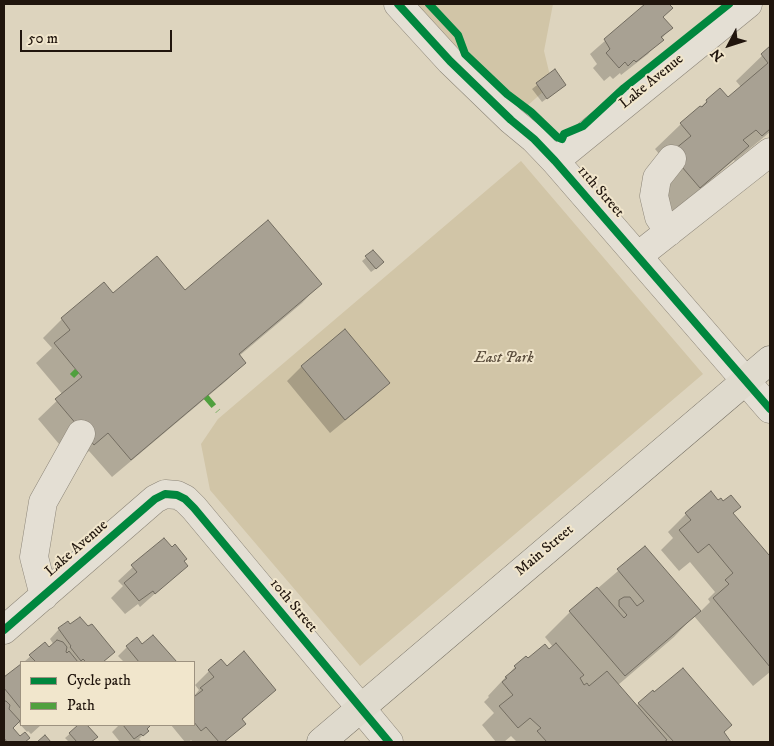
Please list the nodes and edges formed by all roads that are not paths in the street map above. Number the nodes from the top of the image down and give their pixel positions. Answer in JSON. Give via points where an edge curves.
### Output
{"nodes":[{"id":1,"x":398,"y":4,"type":"edge"},
{"id":2,"x":748,"y":4,"type":"edge"},
{"id":3,"x":770,"y":152,"type":"edge"},
{"id":4,"x":672,"y":159,"type":"dead end"},
{"id":5,"x":555,"y":160,"type":"junction"},
{"id":6,"x":670,"y":232,"type":"junction"},
{"id":7,"x":638,"y":256,"type":"junction"},
{"id":8,"x":770,"y":360,"type":"edge"},
{"id":9,"x":745,"y":381,"type":"junction"},
{"id":10,"x":770,"y":410,"type":"edge"},
{"id":11,"x":81,"y":434,"type":"dead end"},
{"id":12,"x":172,"y":494,"type":"joint"},
{"id":13,"x":44,"y":596,"type":"junction"},
{"id":14,"x":4,"y":630,"type":"edge"},
{"id":15,"x":360,"y":708,"type":"junction"},
{"id":16,"x":321,"y":742,"type":"edge"},
{"id":17,"x":389,"y":742,"type":"edge"}],
"edges":[{"from":1,"to":5,"type":"street","name":"11th Street","via":[[450,61]]},
{"from":2,"to":5,"type":"street","name":"Lake Avenue"},
{"from":3,"to":6,"type":"street"},
{"from":4,"to":6,"type":"street","via":[[657,178],[654,196],[658,217]]},
{"from":5,"to":7,"type":"street","name":"11th Street"},
{"from":6,"to":7,"type":"street"},
{"from":7,"to":9,"type":"street","name":"11th Street"},
{"from":8,"to":9,"type":"main road","name":"Main Street"},
{"from":9,"to":10,"type":"street","name":"11th Street"},
{"from":9,"to":15,"type":"main road","name":"Main Street"},
{"from":11,"to":13,"type":"street","via":[[43,502],[34,557]]},
{"from":12,"to":13,"type":"street","name":"Lake Avenue","via":[[162,495],[149,504]]},
{"from":12,"to":15,"type":"street","name":"10th Street","via":[[185,499],[194,508]]},
{"from":13,"to":14,"type":"street","name":"Lake Avenue"},
{"from":15,"to":16,"type":"main road","name":"Main Street"},
{"from":15,"to":17,"type":"street","name":"10th Street"}]}
